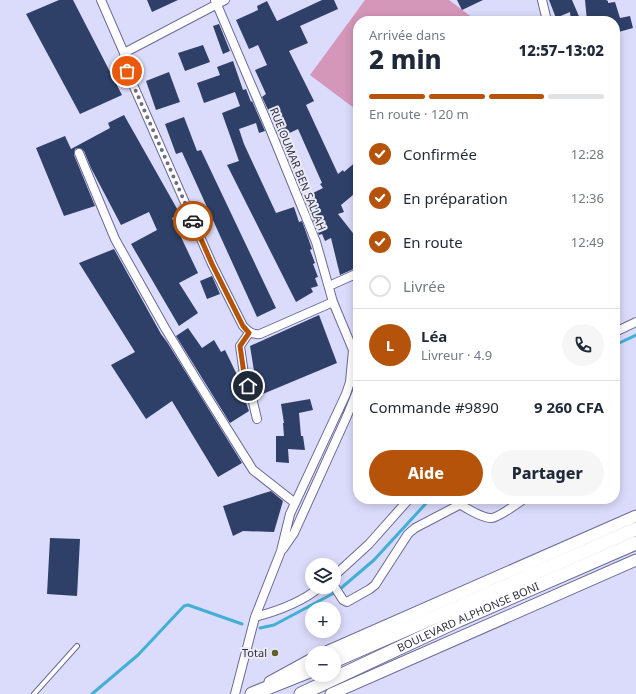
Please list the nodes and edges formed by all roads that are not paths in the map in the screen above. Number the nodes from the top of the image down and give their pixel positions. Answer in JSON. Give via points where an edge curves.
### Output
{"nodes":[{"id":1,"x":101,"y":0,"type":"edge"},
{"id":2,"x":226,"y":0,"type":"edge"},
{"id":3,"x":542,"y":0,"type":"edge"},
{"id":4,"x":216,"y":2,"type":"edge"},
{"id":5,"x":546,"y":16,"type":"edge"},
{"id":6,"x":124,"y":53,"type":"junction"},
{"id":7,"x":79,"y":153,"type":"dead end"},
{"id":8,"x":353,"y":274,"type":"edge"},
{"id":9,"x":329,"y":286,"type":"junction"},
{"id":10,"x":333,"y":302,"type":"junction"},
{"id":11,"x":636,"y":322,"type":"edge"},
{"id":12,"x":620,"y":330,"type":"edge"},
{"id":13,"x":249,"y":333,"type":"junction"},
{"id":14,"x":353,"y":350,"type":"joint"},
{"id":15,"x":353,"y":401,"type":"edge"},
{"id":16,"x":257,"y":419,"type":"dead end"},
{"id":17,"x":295,"y":503,"type":"junction"},
{"id":18,"x":405,"y":504,"type":"edge"},
{"id":19,"x":453,"y":504,"type":"edge"},
{"id":20,"x":460,"y":504,"type":"edge"},
{"id":21,"x":516,"y":504,"type":"edge"},
{"id":22,"x":636,"y":516,"type":"edge"},
{"id":23,"x":636,"y":529,"type":"edge"},
{"id":24,"x":636,"y":543,"type":"edge"},
{"id":25,"x":603,"y":550,"type":"junction"},
{"id":26,"x":281,"y":551,"type":"junction"},
{"id":27,"x":636,"y":560,"type":"edge"},
{"id":28,"x":341,"y":570,"type":"edge"},
{"id":29,"x":312,"y":594,"type":"edge"},
{"id":30,"x":339,"y":594,"type":"edge"},
{"id":31,"x":255,"y":617,"type":"junction"},
{"id":32,"x":77,"y":646,"type":"dead end"},
{"id":33,"x":340,"y":646,"type":"edge"},
{"id":34,"x":341,"y":658,"type":"edge"},
{"id":35,"x":305,"y":663,"type":"edge"},
{"id":36,"x":305,"y":673,"type":"edge"},
{"id":37,"x":34,"y":694,"type":"edge"},
{"id":38,"x":235,"y":694,"type":"edge"},
{"id":39,"x":247,"y":694,"type":"edge"},
{"id":40,"x":252,"y":694,"type":"edge"},
{"id":41,"x":301,"y":694,"type":"edge"},
{"id":42,"x":331,"y":694,"type":"edge"}],
"edges":[{"from":1,"to":6,"type":"street"},
{"from":2,"to":4,"type":"street"},
{"from":3,"to":5,"type":"street"},
{"from":4,"to":6,"type":"street"},
{"from":4,"to":9,"type":"street","name":"RUE OUMAR BEN SALLAH","via":[[316,242]]},
{"from":6,"to":13,"type":"street","via":[[127,71],[208,257]]},
{"from":7,"to":17,"type":"street","via":[[115,239],[196,379],[253,470]]},
{"from":8,"to":9,"type":"street"},
{"from":9,"to":10,"type":"street","name":"RUE OUMAR BEN SALLAH"},
{"from":10,"to":13,"type":"street","via":[[260,334]]},
{"from":10,"to":14,"type":"street","name":"RUE OUMAR BEN SALLAH"},
{"from":11,"to":12,"type":"street"},
{"from":13,"to":16,"type":"street","via":[[240,346],[244,374]]},
{"from":14,"to":17,"type":"street","name":"RUE OUMAR BEN SALLAH","via":[[346,394]]},
{"from":15,"to":26,"type":"street","name":"RUE OUMAR BEN SALLAH","via":[[294,533]]},
{"from":17,"to":26,"type":"street","name":"RUE OUMAR BEN SALLAH"},
{"from":18,"to":28,"type":"street","via":[[369,544]]},
{"from":19,"to":30,"type":"street","via":[[408,534],[370,589],[347,602]]},
{"from":20,"to":21,"type":"street","via":[[491,518]]},
{"from":22,"to":33,"type":"street"},
{"from":23,"to":25,"type":"main road","name":"BOULEVARD ALPHONSE BONI"},
{"from":24,"to":25,"type":"main road","name":"BOULEVARD ALPHONSE BONI"},
{"from":25,"to":34,"type":"main road","name":"BOULEVARD ALPHONSE BONI"},
{"from":25,"to":41,"type":"main road","name":"BOULEVARD ALPHONSE BONI"},
{"from":26,"to":31,"type":"street","name":"RUE OUMAR BEN SALLAH"},
{"from":27,"to":42,"type":"street","name":"BOULEVARD ALPHONSE BONI"},
{"from":29,"to":31,"type":"street","via":[[280,610]]},
{"from":31,"to":38,"type":"street","name":"RUE OUMAR BEN SALLAH"},
{"from":32,"to":37,"type":"lane"},
{"from":35,"to":39,"type":"street"},
{"from":36,"to":40,"type":"main road"}]}
